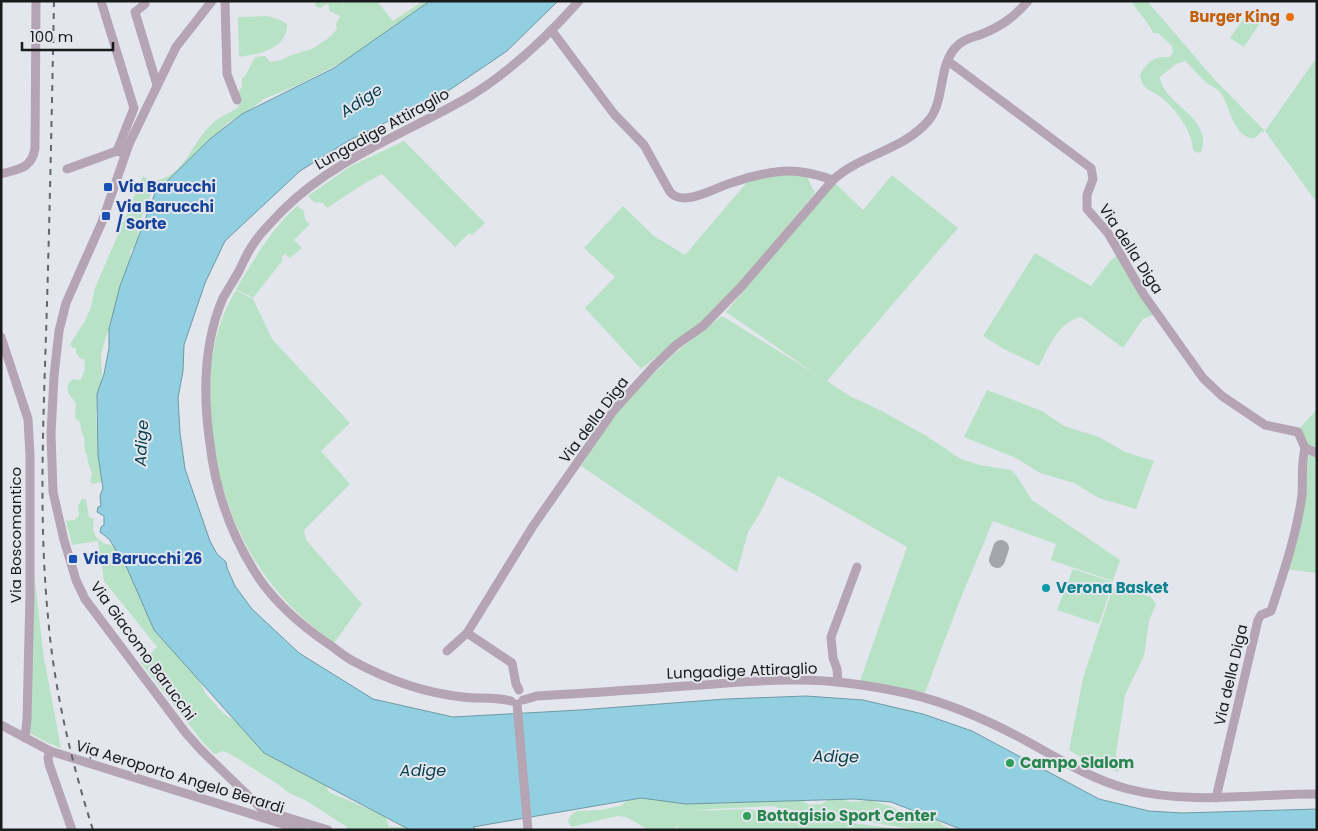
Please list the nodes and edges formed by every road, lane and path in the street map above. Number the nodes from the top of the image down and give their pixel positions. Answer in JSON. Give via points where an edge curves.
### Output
{"nodes":[{"id":1,"x":36,"y":1,"type":"edge"},
{"id":2,"x":101,"y":1,"type":"edge"},
{"id":3,"x":144,"y":1,"type":"edge"},
{"id":4,"x":212,"y":1,"type":"edge"},
{"id":5,"x":224,"y":1,"type":"edge"},
{"id":6,"x":579,"y":1,"type":"edge"},
{"id":7,"x":1028,"y":1,"type":"edge"},
{"id":8,"x":552,"y":31,"type":"junction"},
{"id":9,"x":948,"y":61,"type":"junction"},
{"id":10,"x":158,"y":85,"type":"junction"},
{"id":11,"x":237,"y":100,"type":"dead end"},
{"id":12,"x":121,"y":152,"type":"junction"},
{"id":13,"x":67,"y":169,"type":"dead end"},
{"id":14,"x":1,"y":174,"type":"edge"},
{"id":15,"x":832,"y":180,"type":"junction"},
{"id":16,"x":1,"y":337,"type":"edge"},
{"id":17,"x":1305,"y":448,"type":"junction"},
{"id":18,"x":1317,"y":453,"type":"edge"},
{"id":19,"x":857,"y":567,"type":"dead end"},
{"id":20,"x":467,"y":633,"type":"junction"},
{"id":21,"x":447,"y":651,"type":"dead end"},
{"id":22,"x":838,"y":682,"type":"junction"},
{"id":23,"x":517,"y":696,"type":"junction"},
{"id":24,"x":1,"y":725,"type":"edge"},
{"id":25,"x":25,"y":738,"type":"junction"},
{"id":26,"x":50,"y":751,"type":"junction"},
{"id":27,"x":1317,"y":794,"type":"edge"},
{"id":28,"x":1216,"y":798,"type":"junction"},
{"id":29,"x":72,"y":830,"type":"edge"},
{"id":30,"x":302,"y":830,"type":"edge"},
{"id":31,"x":328,"y":830,"type":"edge"},
{"id":32,"x":528,"y":830,"type":"edge"}],
"edges":[{"from":1,"to":14,"type":"street","via":[[34,157],[29,164]]},
{"from":2,"to":12,"type":"street","name":"Via Giacomo Barucchi","via":[[134,108]]},
{"from":3,"to":10,"type":"street","via":[[145,4],[135,12]]},
{"from":4,"to":10,"type":"street","name":"Via Giacomo Barucchi","via":[[176,47]]},
{"from":5,"to":11,"type":"street","via":[[227,74]]},
{"from":6,"to":8,"type":"street","name":"Lungadige Attiraglio"},
{"from":7,"to":9,"type":"street","name":"Via della Diga","via":[[1014,18],[965,40],[955,48]]},
{"from":8,"to":15,"type":"street","via":[[614,114],[644,146],[675,196],[701,195],[729,183],[775,172]]},
{"from":8,"to":23,"type":"street","name":"Lungadige Attiraglio","via":[[493,80],[310,185],[281,212],[254,242],[223,300],[214,328],[206,377],[205,411],[218,490],[253,570],[300,624],[352,661],[404,685],[466,697]]},
{"from":9,"to":15,"type":"street","name":"Via della Diga","via":[[930,118],[913,135],[851,166]]},
{"from":9,"to":17,"type":"street","name":"Via della Diga","via":[[1091,168],[1093,179],[1087,195],[1087,209],[1108,233],[1144,295],[1203,378],[1222,396],[1265,425],[1298,432]]},
{"from":10,"to":12,"type":"street","name":"Via Giacomo Barucchi"},
{"from":12,"to":13,"type":"street"},
{"from":12,"to":31,"type":"street","name":"Via Giacomo Barucchi","via":[[102,222],[66,302],[59,331],[51,468],[66,548],[85,599],[201,750],[264,810]]},
{"from":15,"to":20,"type":"street","name":"Via della Diga","via":[[741,287],[702,326],[653,367],[614,410],[533,526]]},
{"from":16,"to":25,"type":"street","name":"Via Boscomantico","via":[[28,419],[30,584]]},
{"from":17,"to":18,"type":"street","name":"Via della Diga"},
{"from":17,"to":28,"type":"street","name":"Via della Diga","via":[[1302,495],[1289,554],[1271,612],[1261,615],[1258,620]]},
{"from":19,"to":22,"type":"street","via":[[831,637]]},
{"from":20,"to":21,"type":"street","name":"Via della Diga"},
{"from":20,"to":23,"type":"street","via":[[512,663]]},
{"from":22,"to":23,"type":"street","name":"Lungadige Attiraglio","via":[[769,680]]},
{"from":22,"to":28,"type":"street","name":"Lungadige Attiraglio","via":[[872,686],[940,702],[996,726],[1098,778],[1128,789],[1160,795]]},
{"from":23,"to":32,"type":"street"},
{"from":24,"to":25,"type":"street","name":"Via Aeroporto Angelo Berardi"},
{"from":25,"to":26,"type":"street","name":"Via Aeroporto Angelo Berardi"},
{"from":26,"to":29,"type":"street","via":[[49,764]]},
{"from":26,"to":30,"type":"street","name":"Via Aeroporto Angelo Berardi"},
{"from":27,"to":28,"type":"street","name":"Lungadige Attiraglio"}]}
